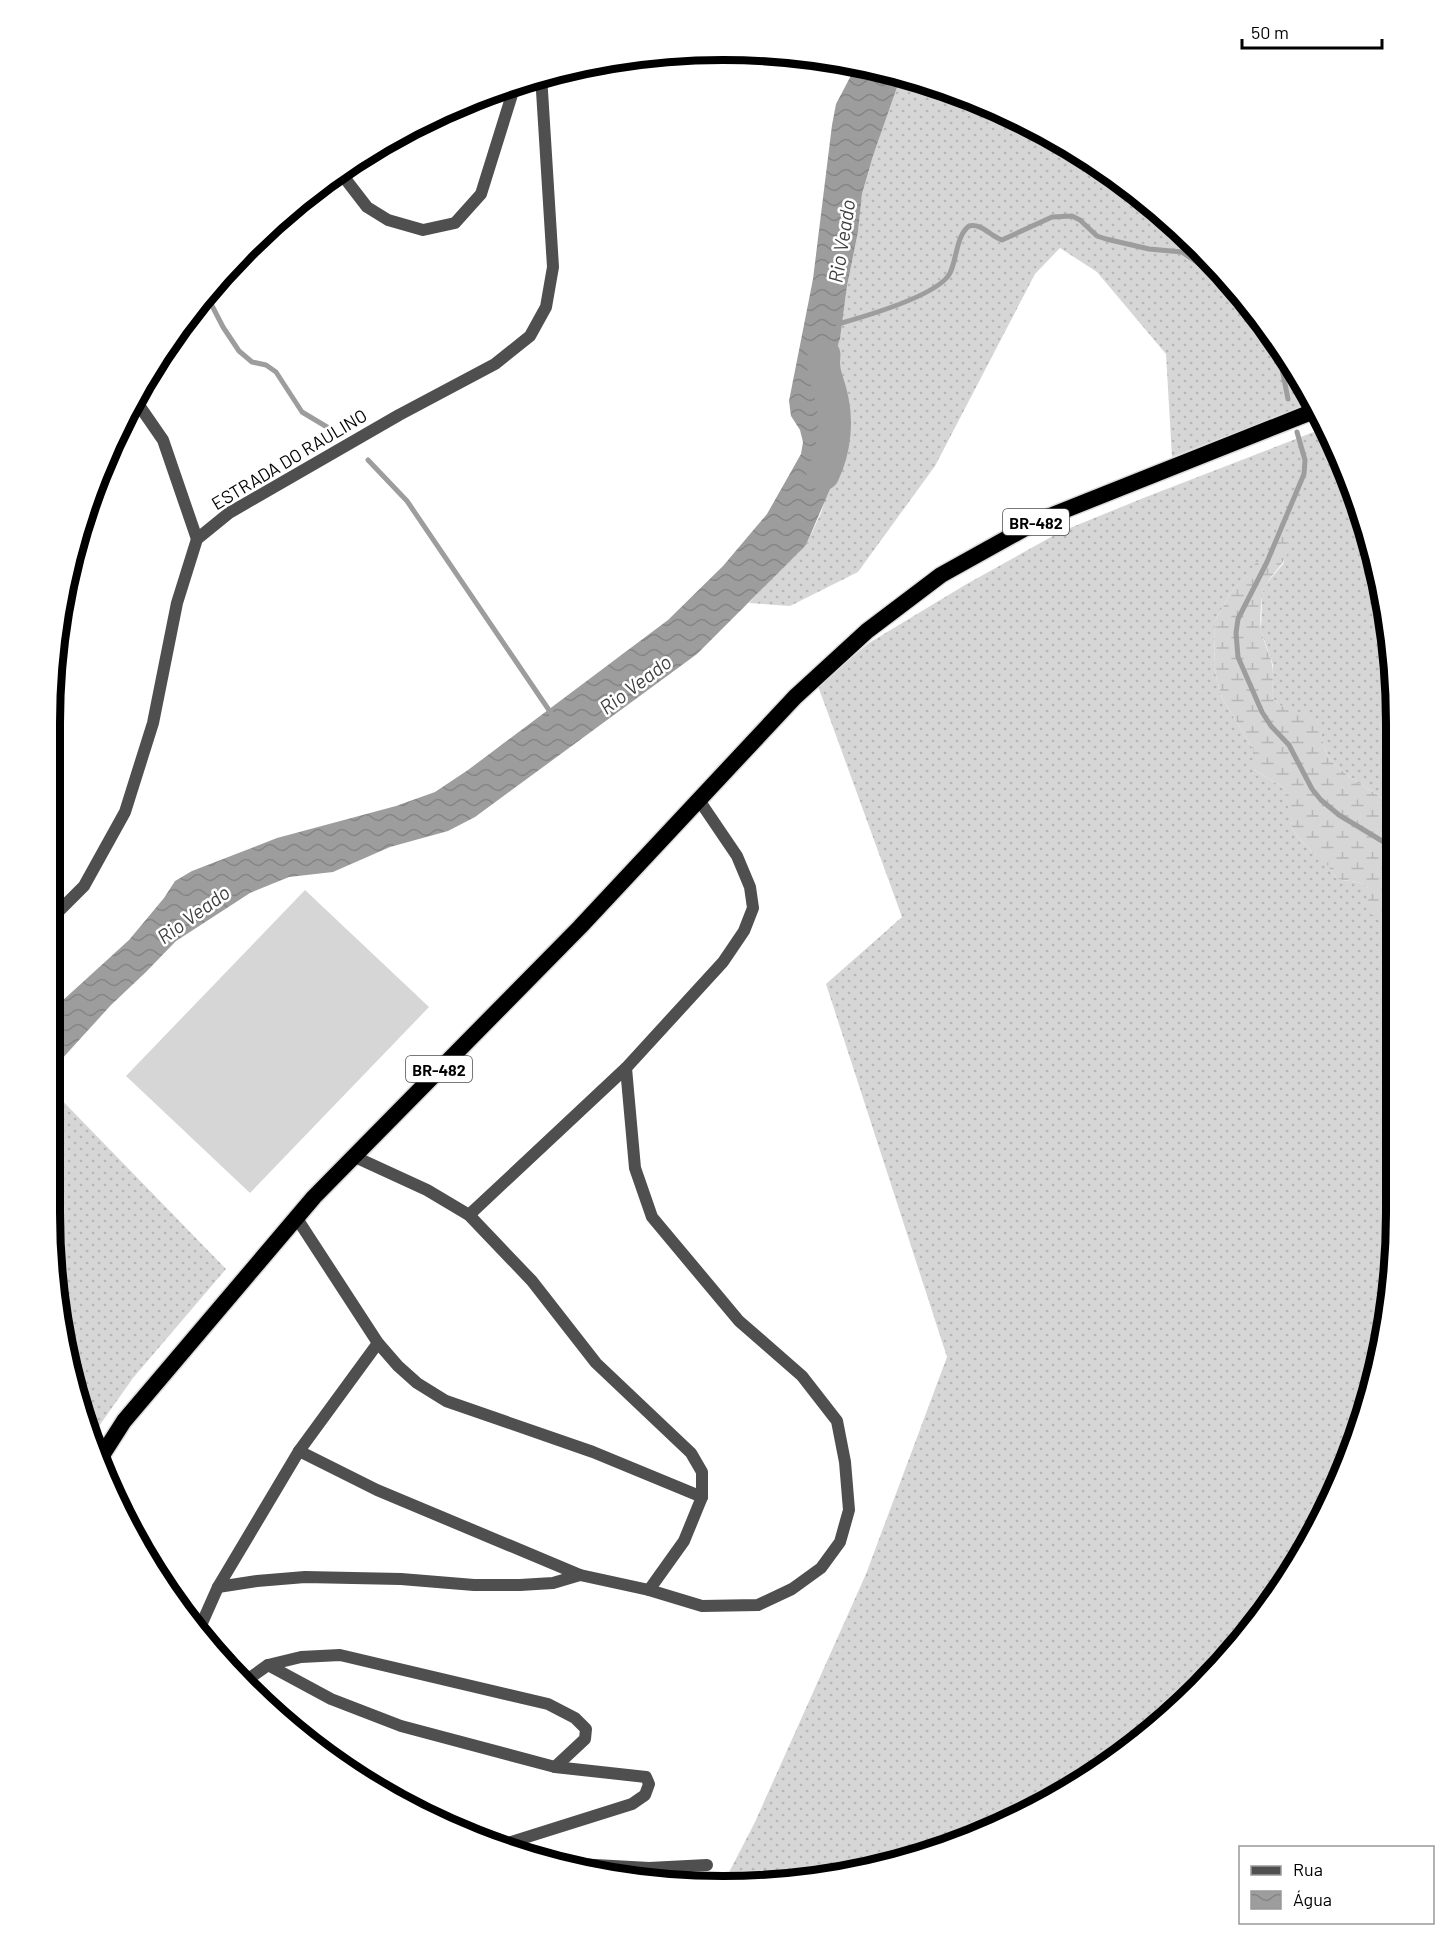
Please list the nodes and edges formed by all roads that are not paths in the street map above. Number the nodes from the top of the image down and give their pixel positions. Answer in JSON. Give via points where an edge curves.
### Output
{"nodes":[{"id":1,"x":542,"y":86,"type":"edge"},
{"id":2,"x":512,"y":94,"type":"edge"},
{"id":3,"x":345,"y":179,"type":"edge"},
{"id":4,"x":140,"y":407,"type":"edge"},
{"id":5,"x":1309,"y":413,"type":"edge"},
{"id":6,"x":197,"y":539,"type":"junction"},
{"id":7,"x":699,"y":800,"type":"junction"},
{"id":8,"x":60,"y":910,"type":"edge"},
{"id":9,"x":626,"y":1068,"type":"junction"},
{"id":10,"x":353,"y":1156,"type":"junction"},
{"id":11,"x":469,"y":1215,"type":"junction"},
{"id":12,"x":297,"y":1216,"type":"junction"},
{"id":13,"x":378,"y":1343,"type":"junction"},
{"id":14,"x":299,"y":1451,"type":"junction"},
{"id":15,"x":104,"y":1452,"type":"edge"},
{"id":16,"x":702,"y":1497,"type":"junction"},
{"id":17,"x":580,"y":1575,"type":"junction"},
{"id":18,"x":218,"y":1587,"type":"junction"},
{"id":19,"x":649,"y":1590,"type":"junction"},
{"id":20,"x":202,"y":1623,"type":"edge"},
{"id":21,"x":268,"y":1665,"type":"junction"},
{"id":22,"x":250,"y":1678,"type":"edge"},
{"id":23,"x":555,"y":1767,"type":"junction"},
{"id":24,"x":512,"y":1842,"type":"edge"},
{"id":25,"x":707,"y":1865,"type":"dead end"},
{"id":26,"x":649,"y":1872,"type":"edge"}],
"edges":[{"from":1,"to":6,"type":"street","name":"ESTRADA DO RAULINO","via":[[553,267],[546,307],[530,336],[495,364],[229,513]]},
{"from":2,"to":3,"type":"street","via":[[481,194],[455,224],[423,230],[388,220],[367,207]]},
{"from":4,"to":6,"type":"street","via":[[163,440]]},
{"from":5,"to":7,"type":"highway","number":"BR-482","via":[[1040,520],[941,575],[867,631],[795,697]]},
{"from":6,"to":8,"type":"street","via":[[177,603],[153,723],[124,812],[84,886]]},
{"from":7,"to":9,"type":"street","via":[[737,856],[750,887],[753,908],[744,931],[723,962]]},
{"from":7,"to":10,"type":"highway","number":"BR-482","via":[[580,927]]},
{"from":9,"to":11,"type":"street"},
{"from":9,"to":19,"type":"street","via":[[634,1168],[652,1217],[739,1321],[802,1376],[837,1421],[849,1510],[840,1542],[821,1568],[792,1589],[758,1605],[702,1606]]},
{"from":10,"to":11,"type":"street"},
{"from":10,"to":12,"type":"highway","number":"BR-482"},
{"from":11,"to":16,"type":"street","via":[[532,1281],[596,1363],[691,1453],[702,1472]]},
{"from":12,"to":13,"type":"street"},
{"from":12,"to":15,"type":"highway","number":"BR-482","via":[[124,1421]]},
{"from":13,"to":14,"type":"street"},
{"from":13,"to":16,"type":"street","via":[[417,1383],[446,1401],[593,1452]]},
{"from":14,"to":17,"type":"street","via":[[376,1490]]},
{"from":14,"to":18,"type":"street"},
{"from":16,"to":19,"type":"street","via":[[684,1541]]},
{"from":17,"to":18,"type":"street","via":[[553,1583],[520,1585],[305,1577]]},
{"from":17,"to":19,"type":"street"},
{"from":18,"to":20,"type":"street"},
{"from":21,"to":22,"type":"street"},
{"from":21,"to":23,"type":"street","via":[[331,1699],[400,1726]]},
{"from":21,"to":23,"type":"street","via":[[340,1655],[548,1704],[575,1718],[586,1729],[585,1739]]},
{"from":23,"to":24,"type":"street","via":[[646,1777],[649,1784],[645,1795],[632,1804]]},
{"from":25,"to":26,"type":"street"}]}
